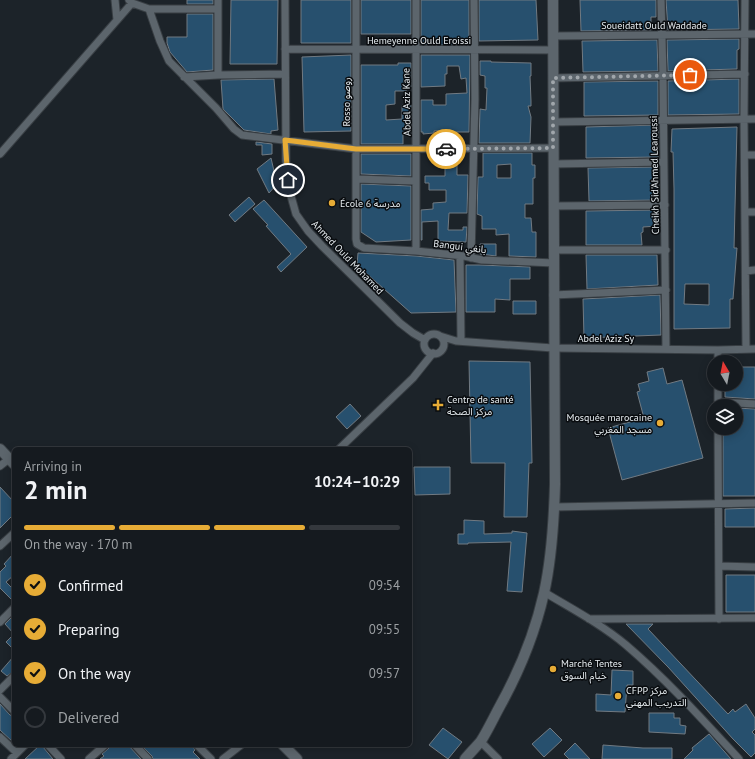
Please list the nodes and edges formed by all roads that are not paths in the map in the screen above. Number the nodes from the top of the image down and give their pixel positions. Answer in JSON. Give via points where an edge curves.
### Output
{"nodes":[{"id":1,"x":115,"y":0,"type":"edge"},
{"id":2,"x":164,"y":0,"type":"edge"},
{"id":3,"x":218,"y":0,"type":"edge"},
{"id":4,"x":285,"y":0,"type":"edge"},
{"id":5,"x":356,"y":0,"type":"edge"},
{"id":6,"x":416,"y":0,"type":"edge"},
{"id":7,"x":474,"y":0,"type":"edge"},
{"id":8,"x":553,"y":0,"type":"edge"},
{"id":9,"x":661,"y":0,"type":"edge"},
{"id":10,"x":745,"y":0,"type":"edge"},
{"id":11,"x":131,"y":2,"type":"edge"},
{"id":12,"x":164,"y":8,"type":"junction"},
{"id":13,"x":149,"y":9,"type":"junction"},
{"id":14,"x":218,"y":9,"type":"junction"},
{"id":15,"x":117,"y":20,"type":"junction"},
{"id":16,"x":745,"y":34,"type":"junction"},
{"id":17,"x":755,"y":34,"type":"edge"},
{"id":18,"x":662,"y":35,"type":"junction"},
{"id":19,"x":553,"y":36,"type":"junction"},
{"id":20,"x":285,"y":49,"type":"junction"},
{"id":21,"x":356,"y":49,"type":"junction"},
{"id":22,"x":415,"y":50,"type":"junction"},
{"id":23,"x":475,"y":50,"type":"junction"},
{"id":24,"x":553,"y":50,"type":"junction"},
{"id":25,"x":285,"y":74,"type":"junction"},
{"id":26,"x":745,"y":74,"type":"junction"},
{"id":27,"x":218,"y":75,"type":"junction"},
{"id":28,"x":664,"y":76,"type":"junction"},
{"id":29,"x":184,"y":77,"type":"junction"},
{"id":30,"x":553,"y":78,"type":"junction"},
{"id":31,"x":755,"y":119,"type":"edge"},
{"id":32,"x":744,"y":120,"type":"junction"},
{"id":33,"x":663,"y":121,"type":"junction"},
{"id":34,"x":553,"y":122,"type":"junction"},
{"id":35,"x":285,"y":140,"type":"junction"},
{"id":36,"x":474,"y":148,"type":"junction"},
{"id":37,"x":553,"y":148,"type":"junction"},
{"id":38,"x":356,"y":149,"type":"junction"},
{"id":39,"x":416,"y":150,"type":"junction"},
{"id":40,"x":0,"y":154,"type":"edge"},
{"id":41,"x":744,"y":155,"type":"junction"},
{"id":42,"x":755,"y":155,"type":"edge"},
{"id":43,"x":664,"y":162,"type":"junction"},
{"id":44,"x":553,"y":164,"type":"junction"},
{"id":45,"x":356,"y":179,"type":"junction"},
{"id":46,"x":415,"y":181,"type":"junction"},
{"id":47,"x":665,"y":205,"type":"junction"},
{"id":48,"x":553,"y":206,"type":"junction"},
{"id":49,"x":745,"y":212,"type":"junction"},
{"id":50,"x":755,"y":212,"type":"edge"},
{"id":51,"x":364,"y":248,"type":"joint"},
{"id":52,"x":553,"y":250,"type":"junction"},
{"id":53,"x":666,"y":250,"type":"junction"},
{"id":54,"x":416,"y":251,"type":"junction"},
{"id":55,"x":460,"y":256,"type":"junction"},
{"id":56,"x":471,"y":258,"type":"junction"},
{"id":57,"x":554,"y":263,"type":"junction"},
{"id":58,"x":755,"y":270,"type":"edge"},
{"id":59,"x":746,"y":271,"type":"junction"},
{"id":60,"x":666,"y":290,"type":"junction"},
{"id":61,"x":553,"y":295,"type":"junction"},
{"id":62,"x":440,"y":336,"type":"junction"},
{"id":63,"x":425,"y":340,"type":"junction"},
{"id":64,"x":459,"y":341,"type":"junction"},
{"id":65,"x":553,"y":348,"type":"junction"},
{"id":66,"x":443,"y":349,"type":"junction"},
{"id":67,"x":666,"y":349,"type":"junction"},
{"id":68,"x":746,"y":349,"type":"junction"},
{"id":69,"x":755,"y":349,"type":"edge"},
{"id":70,"x":718,"y":350,"type":"junction"},
{"id":71,"x":433,"y":353,"type":"junction"},
{"id":72,"x":718,"y":355,"type":"edge"},
{"id":73,"x":743,"y":404,"type":"edge"},
{"id":74,"x":755,"y":404,"type":"edge"},
{"id":75,"x":718,"y":435,"type":"edge"},
{"id":76,"x":341,"y":447,"type":"edge"},
{"id":77,"x":0,"y":449,"type":"edge"},
{"id":78,"x":12,"y":461,"type":"edge"},
{"id":79,"x":0,"y":466,"type":"edge"},
{"id":80,"x":755,"y":503,"type":"edge"},
{"id":81,"x":718,"y":504,"type":"junction"},
{"id":82,"x":554,"y":507,"type":"junction"},
{"id":83,"x":12,"y":535,"type":"edge"},
{"id":84,"x":0,"y":546,"type":"edge"},
{"id":85,"x":719,"y":566,"type":"junction"},
{"id":86,"x":755,"y":567,"type":"edge"},
{"id":87,"x":544,"y":592,"type":"junction"},
{"id":88,"x":12,"y":610,"type":"edge"},
{"id":89,"x":755,"y":618,"type":"edge"},
{"id":90,"x":588,"y":619,"type":"junction"},
{"id":91,"x":719,"y":619,"type":"junction"},
{"id":92,"x":0,"y":622,"type":"edge"},
{"id":93,"x":12,"y":678,"type":"edge"},
{"id":94,"x":0,"y":690,"type":"edge"},
{"id":95,"x":0,"y":697,"type":"edge"},
{"id":96,"x":12,"y":709,"type":"edge"},
{"id":97,"x":0,"y":737,"type":"edge"},
{"id":98,"x":480,"y":741,"type":"junction"},
{"id":99,"x":24,"y":747,"type":"edge"},
{"id":100,"x":50,"y":747,"type":"edge"},
{"id":101,"x":103,"y":747,"type":"edge"},
{"id":102,"x":137,"y":747,"type":"edge"},
{"id":103,"x":200,"y":747,"type":"edge"},
{"id":104,"x":238,"y":747,"type":"edge"},
{"id":105,"x":285,"y":747,"type":"edge"},
{"id":106,"x":17,"y":753,"type":"junction"},
{"id":107,"x":11,"y":759,"type":"edge"},
{"id":108,"x":61,"y":759,"type":"edge"},
{"id":109,"x":89,"y":759,"type":"edge"},
{"id":110,"x":148,"y":759,"type":"edge"},
{"id":111,"x":210,"y":759,"type":"edge"},
{"id":112,"x":223,"y":759,"type":"edge"},
{"id":113,"x":297,"y":759,"type":"edge"},
{"id":114,"x":465,"y":759,"type":"edge"},
{"id":115,"x":498,"y":759,"type":"edge"},
{"id":116,"x":739,"y":759,"type":"edge"}],
"edges":[{"from":1,"to":15,"type":"street"},
{"from":2,"to":12,"type":"street"},
{"from":3,"to":14,"type":"street"},
{"from":4,"to":20,"type":"street","name":"Ahmed Ould Mohamed"},
{"from":5,"to":21,"type":"street","name":"Rosso روصو"},
{"from":6,"to":22,"type":"street","name":"Abdel Aziz Kane"},
{"from":7,"to":23,"type":"street"},
{"from":8,"to":19,"type":"street"},
{"from":9,"to":18,"type":"street","name":"Cheikh Sid'Ahmed Learoussi"},
{"from":10,"to":16,"type":"street"},
{"from":11,"to":13,"type":"street"},
{"from":11,"to":15,"type":"street"},
{"from":12,"to":13,"type":"street"},
{"from":12,"to":14,"type":"street"},
{"from":13,"to":29,"type":"street","via":[[169,61]]},
{"from":14,"to":27,"type":"street"},
{"from":15,"to":40,"type":"street"},
{"from":16,"to":17,"type":"street","name":"Soueidatt Ould Waddade"},
{"from":16,"to":18,"type":"street","name":"Soueidatt Ould Waddade"},
{"from":16,"to":26,"type":"street"},
{"from":18,"to":19,"type":"street","name":"Soueidatt Ould Waddade"},
{"from":18,"to":28,"type":"street","name":"Cheikh Sid'Ahmed Learoussi"},
{"from":19,"to":24,"type":"street"},
{"from":20,"to":21,"type":"street","name":"Hemeyenne Ould Eroissi"},
{"from":20,"to":25,"type":"street","name":"Ahmed Ould Mohamed"},
{"from":21,"to":22,"type":"street","name":"Hemeyenne Ould Eroissi"},
{"from":21,"to":38,"type":"street","name":"Rosso روصو"},
{"from":22,"to":23,"type":"street","name":"Hemeyenne Ould Eroissi"},
{"from":22,"to":39,"type":"street","name":"Abdel Aziz Kane"},
{"from":23,"to":24,"type":"street","name":"Hemeyenne Ould Eroissi"},
{"from":23,"to":36,"type":"street"},
{"from":24,"to":30,"type":"street"},
{"from":25,"to":27,"type":"street"},
{"from":25,"to":35,"type":"street","name":"Ahmed Ould Mohamed"},
{"from":26,"to":28,"type":"street"},
{"from":26,"to":32,"type":"street"},
{"from":27,"to":29,"type":"street"},
{"from":28,"to":30,"type":"street"},
{"from":28,"to":33,"type":"street","name":"Cheikh Sid'Ahmed Learoussi"},
{"from":29,"to":35,"type":"street","via":[[238,133]]},
{"from":30,"to":34,"type":"street"},
{"from":31,"to":32,"type":"street"},
{"from":32,"to":33,"type":"street"},
{"from":32,"to":41,"type":"street"},
{"from":33,"to":34,"type":"street"},
{"from":33,"to":43,"type":"street","name":"Cheikh Sid'Ahmed Learoussi"},
{"from":34,"to":37,"type":"street"},
{"from":35,"to":38,"type":"street"},
{"from":35,"to":63,"type":"street","name":"Ahmed Ould Mohamed","via":[[289,189],[300,220],[322,246],[400,323]]},
{"from":36,"to":37,"type":"street"},
{"from":36,"to":39,"type":"street"},
{"from":36,"to":56,"type":"street"},
{"from":37,"to":44,"type":"street"},
{"from":38,"to":39,"type":"street"},
{"from":38,"to":45,"type":"street","name":"Rosso روصو"},
{"from":39,"to":46,"type":"street","name":"Abdel Aziz Kane"},
{"from":41,"to":42,"type":"street"},
{"from":41,"to":49,"type":"street"},
{"from":43,"to":44,"type":"street"},
{"from":43,"to":47,"type":"street","name":"Cheikh Sid'Ahmed Learoussi"},
{"from":44,"to":48,"type":"street"},
{"from":45,"to":46,"type":"street"},
{"from":45,"to":51,"type":"street","name":"Rosso روصو","via":[[356,240],[358,246]]},
{"from":46,"to":54,"type":"street","name":"Abdel Aziz Kane"},
{"from":47,"to":48,"type":"street"},
{"from":47,"to":53,"type":"street","name":"Cheikh Sid'Ahmed Learoussi"},
{"from":48,"to":52,"type":"street"},
{"from":49,"to":50,"type":"street"},
{"from":49,"to":59,"type":"street"},
{"from":51,"to":54,"type":"street","name":"Bangui بانغي"},
{"from":52,"to":53,"type":"street"},
{"from":52,"to":57,"type":"street"},
{"from":53,"to":60,"type":"street","name":"Cheikh Sid'Ahmed Learoussi"},
{"from":54,"to":55,"type":"street","name":"Bangui بانغي"},
{"from":55,"to":56,"type":"street","name":"Bangui بانغي"},
{"from":55,"to":64,"type":"street"},
{"from":56,"to":57,"type":"street","name":"Bangui بانغي"},
{"from":57,"to":61,"type":"street"},
{"from":58,"to":59,"type":"street"},
{"from":59,"to":68,"type":"street"},
{"from":60,"to":61,"type":"street"},
{"from":60,"to":67,"type":"street","name":"Cheikh Sid'Ahmed Learoussi"},
{"from":61,"to":65,"type":"street"},
{"from":62,"to":63,"type":"street","via":[[433,334]]},
{"from":62,"to":64,"type":"street","name":"Abdel Aziz Sy"},
{"from":62,"to":66,"type":"street","via":[[444,343]]},
{"from":63,"to":71,"type":"street","via":[[427,350]]},
{"from":64,"to":65,"type":"street","name":"Abdel Aziz Sy"},
{"from":64,"to":66,"type":"street"},
{"from":65,"to":67,"type":"street","name":"Abdel Aziz Sy"},
{"from":65,"to":82,"type":"street"},
{"from":66,"to":71,"type":"street"},
{"from":67,"to":70,"type":"street","name":"Abdel Aziz Sy"},
{"from":68,"to":69,"type":"street","name":"Abdel Aziz Sy"},
{"from":68,"to":70,"type":"street","name":"Abdel Aziz Sy"},
{"from":70,"to":72,"type":"street"},
{"from":71,"to":76,"type":"street","via":[[413,378]]},
{"from":73,"to":74,"type":"street"},
{"from":75,"to":81,"type":"street"},
{"from":77,"to":78,"type":"street"},
{"from":78,"to":79,"type":"street"},
{"from":80,"to":81,"type":"street"},
{"from":81,"to":82,"type":"street"},
{"from":81,"to":85,"type":"street"},
{"from":82,"to":87,"type":"street"},
{"from":83,"to":84,"type":"street"},
{"from":85,"to":86,"type":"street"},
{"from":85,"to":91,"type":"street"},
{"from":87,"to":90,"type":"street"},
{"from":87,"to":98,"type":"street","via":[[533,634],[520,666]]},
{"from":88,"to":92,"type":"street"},
{"from":89,"to":91,"type":"street"},
{"from":90,"to":91,"type":"street"},
{"from":90,"to":116,"type":"street","via":[[626,645],[700,716]]},
{"from":93,"to":94,"type":"street"},
{"from":95,"to":96,"type":"street"},
{"from":97,"to":106,"type":"street"},
{"from":98,"to":114,"type":"street"},
{"from":98,"to":115,"type":"street"},
{"from":99,"to":106,"type":"street"},
{"from":100,"to":108,"type":"street"},
{"from":101,"to":109,"type":"street"},
{"from":102,"to":110,"type":"street"},
{"from":103,"to":111,"type":"street"},
{"from":104,"to":112,"type":"street"},
{"from":105,"to":113,"type":"street"},
{"from":106,"to":107,"type":"street"}]}
